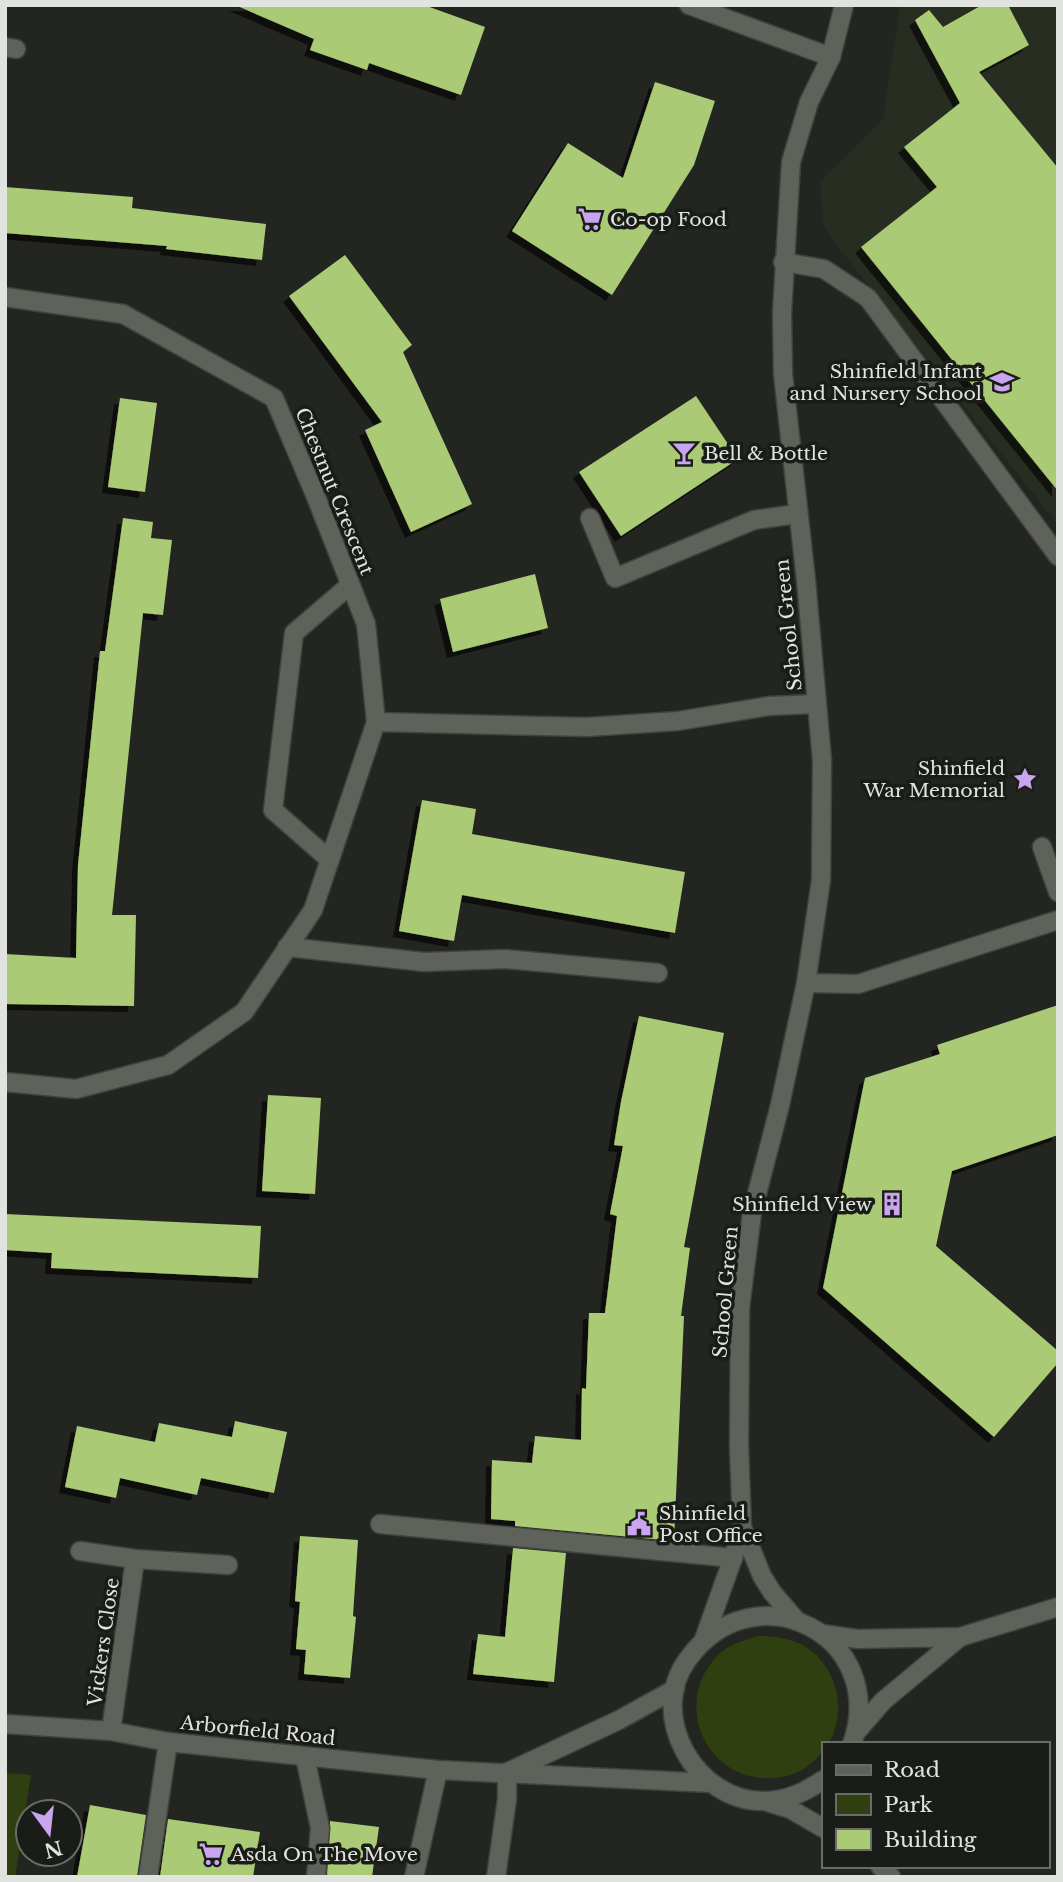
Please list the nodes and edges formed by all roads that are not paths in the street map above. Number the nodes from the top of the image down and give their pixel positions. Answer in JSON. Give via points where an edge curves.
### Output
{"nodes":[{"id":1,"x":689,"y":5,"type":"edge"},
{"id":2,"x":844,"y":5,"type":"edge"},
{"id":3,"x":831,"y":57,"type":"junction"},
{"id":4,"x":783,"y":262,"type":"junction"},
{"id":5,"x":5,"y":297,"type":"edge"},
{"id":6,"x":797,"y":514,"type":"junction"},
{"id":7,"x":590,"y":518,"type":"dead end"},
{"id":8,"x":1058,"y":556,"type":"edge"},
{"id":9,"x":350,"y":585,"type":"junction"},
{"id":10,"x":816,"y":704,"type":"junction"},
{"id":11,"x":376,"y":722,"type":"junction"},
{"id":12,"x":1042,"y":847,"type":"dead end"},
{"id":13,"x":330,"y":860,"type":"junction"},
{"id":14,"x":1058,"y":892,"type":"edge"},
{"id":15,"x":1058,"y":920,"type":"edge"},
{"id":16,"x":287,"y":947,"type":"junction"},
{"id":17,"x":658,"y":973,"type":"dead end"},
{"id":18,"x":806,"y":983,"type":"junction"},
{"id":19,"x":5,"y":1082,"type":"edge"},
{"id":20,"x":380,"y":1524,"type":"dead end"},
{"id":21,"x":742,"y":1527,"type":"junction"},
{"id":22,"x":80,"y":1551,"type":"dead end"},
{"id":23,"x":733,"y":1558,"type":"junction"},
{"id":24,"x":135,"y":1559,"type":"junction"},
{"id":25,"x":229,"y":1566,"type":"dead end"},
{"id":26,"x":1058,"y":1607,"type":"edge"},
{"id":27,"x":796,"y":1620,"type":"junction"},
{"id":28,"x":822,"y":1634,"type":"junction"},
{"id":29,"x":960,"y":1637,"type":"junction"},
{"id":30,"x":704,"y":1639,"type":"junction"},
{"id":31,"x":675,"y":1689,"type":"junction"},
{"id":32,"x":5,"y":1724,"type":"edge"},
{"id":33,"x":111,"y":1731,"type":"junction"},
{"id":34,"x":854,"y":1737,"type":"edge"},
{"id":35,"x":168,"y":1742,"type":"junction"},
{"id":36,"x":305,"y":1757,"type":"junction"},
{"id":37,"x":438,"y":1770,"type":"junction"},
{"id":38,"x":507,"y":1772,"type":"junction"},
{"id":39,"x":822,"y":1781,"type":"edge"},
{"id":40,"x":711,"y":1783,"type":"junction"},
{"id":41,"x":764,"y":1801,"type":"junction"},
{"id":42,"x":822,"y":1827,"type":"edge"},
{"id":43,"x":148,"y":1877,"type":"edge"},
{"id":44,"x":316,"y":1877,"type":"edge"},
{"id":45,"x":414,"y":1877,"type":"edge"},
{"id":46,"x":496,"y":1877,"type":"edge"}],
"edges":[{"from":1,"to":3,"type":"main road"},
{"from":2,"to":3,"type":"main road","name":"School Green"},
{"from":3,"to":4,"type":"main road","name":"School Green","via":[[809,102],[791,162]]},
{"from":4,"to":6,"type":"main road","name":"School Green","via":[[783,374]]},
{"from":4,"to":8,"type":"main road","via":[[824,269],[868,298]]},
{"from":5,"to":9,"type":"main road","name":"Chestnut Crescent","via":[[123,314],[274,398]]},
{"from":6,"to":7,"type":"main road","via":[[754,520],[615,578]]},
{"from":6,"to":10,"type":"main road","name":"School Green"},
{"from":9,"to":11,"type":"main road","name":"Chestnut Crescent","via":[[366,624]]},
{"from":9,"to":13,"type":"main road","via":[[294,633],[273,810]]},
{"from":10,"to":11,"type":"main road","via":[[587,727]]},
{"from":10,"to":18,"type":"main road","name":"School Green","via":[[822,760],[821,880]]},
{"from":11,"to":13,"type":"main road","name":"Chestnut Crescent"},
{"from":12,"to":14,"type":"main road"},
{"from":13,"to":16,"type":"main road","name":"Chestnut Crescent","via":[[313,910]]},
{"from":15,"to":18,"type":"main road","via":[[858,984]]},
{"from":16,"to":17,"type":"main road","via":[[424,962],[506,959]]},
{"from":16,"to":19,"type":"main road","name":"Chestnut Crescent","via":[[244,1012],[168,1065],[76,1089]]},
{"from":18,"to":21,"type":"main road","name":"School Green","via":[[752,1213],[740,1308]]},
{"from":20,"to":23,"type":"main road"},
{"from":21,"to":23,"type":"main road","name":"School Green"},
{"from":21,"to":27,"type":"main road","name":"School Green","via":[[762,1576]]},
{"from":22,"to":24,"type":"main road","name":"Vickers Close"},
{"from":23,"to":30,"type":"main road","name":"School Green"},
{"from":24,"to":25,"type":"main road","name":"Vickers Close"},
{"from":24,"to":33,"type":"main road","name":"Vickers Close"},
{"from":26,"to":29,"type":"main road"},
{"from":27,"to":28,"type":"main road"},
{"from":27,"to":30,"type":"main road","via":[[764,1615],[743,1619]]},
{"from":28,"to":29,"type":"main road","via":[[858,1639]]},
{"from":28,"to":34,"type":"main road","via":[[838,1648],[857,1687],[860,1709]]},
{"from":29,"to":34,"type":"main road","via":[[883,1701]]},
{"from":30,"to":31,"type":"main road","via":[[685,1662]]},
{"from":31,"to":38,"type":"main road","name":"Arborfield Road"},
{"from":31,"to":40,"type":"main road","via":[[673,1716],[679,1741],[692,1765]]},
{"from":32,"to":33,"type":"main road","name":"Arborfield Road"},
{"from":33,"to":35,"type":"main road","name":"Arborfield Road"},
{"from":35,"to":36,"type":"main road","name":"Arborfield Road"},
{"from":35,"to":43,"type":"main road"},
{"from":36,"to":37,"type":"main road","name":"Arborfield Road"},
{"from":36,"to":44,"type":"main road","via":[[320,1828]]},
{"from":37,"to":38,"type":"main road","name":"Arborfield Road"},
{"from":37,"to":45,"type":"main road"},
{"from":38,"to":40,"type":"main road","name":"Arborfield Road"},
{"from":38,"to":46,"type":"main road"},
{"from":39,"to":41,"type":"main road","via":[[799,1796]]},
{"from":40,"to":41,"type":"main road","via":[[736,1796]]},
{"from":41,"to":42,"type":"main road"}]}
